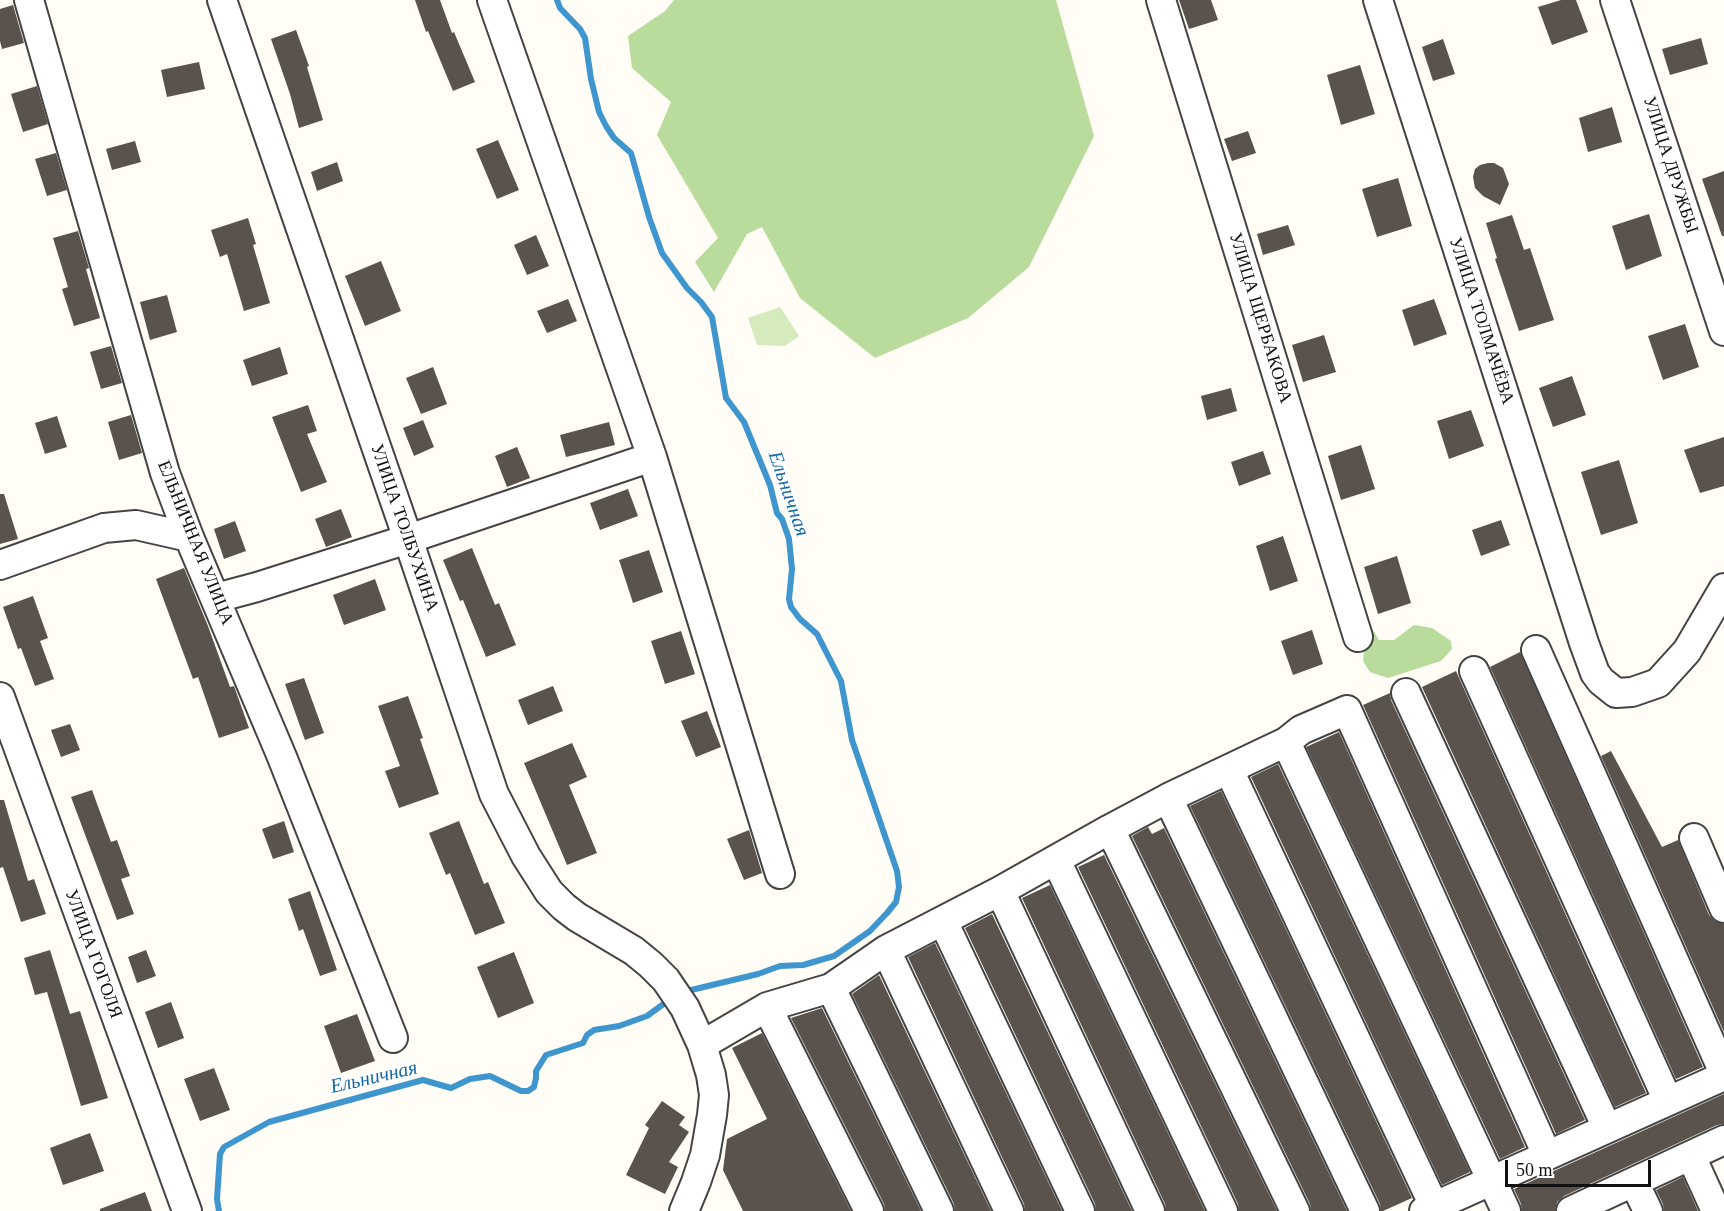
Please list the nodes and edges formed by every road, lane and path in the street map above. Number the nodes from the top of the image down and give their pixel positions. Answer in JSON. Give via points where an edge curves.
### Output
{"nodes":[{"id":1,"x":29,"y":0,"type":"edge"},
{"id":2,"x":222,"y":0,"type":"edge"},
{"id":3,"x":492,"y":0,"type":"edge"},
{"id":4,"x":1161,"y":0,"type":"edge"},
{"id":5,"x":1378,"y":0,"type":"edge"},
{"id":6,"x":1615,"y":0,"type":"edge"},
{"id":7,"x":1724,"y":330,"type":"edge"},
{"id":8,"x":652,"y":458,"type":"junction"},
{"id":9,"x":189,"y":537,"type":"junction"},
{"id":10,"x":408,"y":539,"type":"junction"},
{"id":11,"x":0,"y":565,"type":"edge"},
{"id":12,"x":1724,"y":588,"type":"edge"},
{"id":13,"x":216,"y":598,"type":"junction"},
{"id":14,"x":1358,"y":637,"type":"dead end"},
{"id":15,"x":1536,"y":650,"type":"dead end"},
{"id":16,"x":1474,"y":671,"type":"dead end"},
{"id":17,"x":1406,"y":693,"type":"dead end"},
{"id":18,"x":0,"y":697,"type":"edge"},
{"id":19,"x":1286,"y":742,"type":"junction"},
{"id":20,"x":1229,"y":770,"type":"junction"},
{"id":21,"x":1168,"y":798,"type":"junction"},
{"id":22,"x":1110,"y":829,"type":"junction"},
{"id":23,"x":1694,"y":838,"type":"dead end"},
{"id":24,"x":1056,"y":860,"type":"junction"},
{"id":25,"x":780,"y":874,"type":"dead end"},
{"id":26,"x":1000,"y":891,"type":"junction"},
{"id":27,"x":1724,"y":908,"type":"edge"},
{"id":28,"x":943,"y":921,"type":"junction"},
{"id":29,"x":886,"y":950,"type":"junction"},
{"id":30,"x":831,"y":988,"type":"junction"},
{"id":31,"x":767,"y":1007,"type":"junction"},
{"id":32,"x":393,"y":1038,"type":"dead end"},
{"id":33,"x":702,"y":1044,"type":"junction"},
{"id":34,"x":1724,"y":1074,"type":"edge"},
{"id":35,"x":1668,"y":1101,"type":"junction"},
{"id":36,"x":1607,"y":1128,"type":"junction"},
{"id":37,"x":1724,"y":1140,"type":"edge"},
{"id":38,"x":1547,"y":1155,"type":"junction"},
{"id":39,"x":1691,"y":1156,"type":"junction"},
{"id":40,"x":1491,"y":1180,"type":"junction"},
{"id":41,"x":1634,"y":1182,"type":"junction"},
{"id":42,"x":1429,"y":1209,"type":"edge"},
{"id":43,"x":1573,"y":1210,"type":"edge"},
{"id":44,"x":187,"y":1211,"type":"edge"},
{"id":45,"x":684,"y":1211,"type":"edge"},
{"id":46,"x":870,"y":1211,"type":"edge"},
{"id":47,"x":939,"y":1211,"type":"edge"},
{"id":48,"x":1009,"y":1211,"type":"edge"},
{"id":49,"x":1080,"y":1211,"type":"edge"},
{"id":50,"x":1150,"y":1211,"type":"edge"},
{"id":51,"x":1223,"y":1211,"type":"edge"},
{"id":52,"x":1295,"y":1211,"type":"edge"},
{"id":53,"x":1365,"y":1211,"type":"edge"},
{"id":54,"x":1506,"y":1211,"type":"edge"},
{"id":55,"x":1647,"y":1211,"type":"edge"},
{"id":56,"x":1716,"y":1211,"type":"edge"}],
"edges":[{"from":1,"to":9,"type":"street","name":"ЕЛЬНИЧНАЯ УЛИЦА","via":[[165,472]]},
{"from":2,"to":10,"type":"street","name":"УЛИЦА ТОЛБУХИНА"},
{"from":3,"to":8,"type":"street"},
{"from":4,"to":14,"type":"street","name":"УЛИЦА ЩЕРБАКОВА"},
{"from":5,"to":12,"type":"street","name":"УЛИЦА ТОЛМАЧЁВА","via":[[1595,673],[1616,693],[1658,683],[1687,651]]},
{"from":6,"to":7,"type":"street","name":"УЛИЦА ДРУЖБЫ"},
{"from":8,"to":10,"type":"street"},
{"from":8,"to":25,"type":"street"},
{"from":9,"to":11,"type":"street","via":[[136,525],[104,528]]},
{"from":9,"to":13,"type":"street","name":"ЕЛЬНИЧНАЯ УЛИЦА"},
{"from":10,"to":13,"type":"street"},
{"from":10,"to":33,"type":"street","name":"УЛИЦА ТОЛБУХИНА","via":[[494,794],[536,873],[564,907],[634,951],[666,980]]},
{"from":13,"to":32,"type":"street","name":"ЕЛЬНИЧНАЯ УЛИЦА"},
{"from":15,"to":34,"type":"street"},
{"from":16,"to":35,"type":"street"},
{"from":17,"to":36,"type":"street"},
{"from":18,"to":44,"type":"street","name":"УЛИЦА ГОГОЛЯ"},
{"from":19,"to":20,"type":"street"},
{"from":19,"to":38,"type":"street","via":[[1301,730],[1347,710]]},
{"from":19,"to":40,"type":"street"},
{"from":20,"to":21,"type":"street"},
{"from":20,"to":42,"type":"street"},
{"from":21,"to":22,"type":"street"},
{"from":21,"to":53,"type":"street"},
{"from":22,"to":24,"type":"street"},
{"from":22,"to":52,"type":"street"},
{"from":23,"to":27,"type":"street"},
{"from":24,"to":26,"type":"street"},
{"from":24,"to":51,"type":"street"},
{"from":26,"to":28,"type":"street"},
{"from":26,"to":50,"type":"street"},
{"from":28,"to":29,"type":"street"},
{"from":28,"to":49,"type":"street"},
{"from":29,"to":30,"type":"street"},
{"from":29,"to":48,"type":"street"},
{"from":30,"to":31,"type":"street"},
{"from":30,"to":47,"type":"street"},
{"from":31,"to":33,"type":"street"},
{"from":31,"to":46,"type":"street"},
{"from":33,"to":45,"type":"street","name":"УЛИЦА ТОЛБУХИНА","via":[[714,1095],[712,1114],[705,1155]]},
{"from":34,"to":35,"type":"street"},
{"from":35,"to":36,"type":"street"},
{"from":36,"to":38,"type":"street"},
{"from":37,"to":39,"type":"street"},
{"from":38,"to":40,"type":"street"},
{"from":39,"to":41,"type":"street"},
{"from":39,"to":56,"type":"street"},
{"from":40,"to":42,"type":"street"},
{"from":40,"to":54,"type":"street"},
{"from":41,"to":43,"type":"street"},
{"from":41,"to":55,"type":"street"}]}
